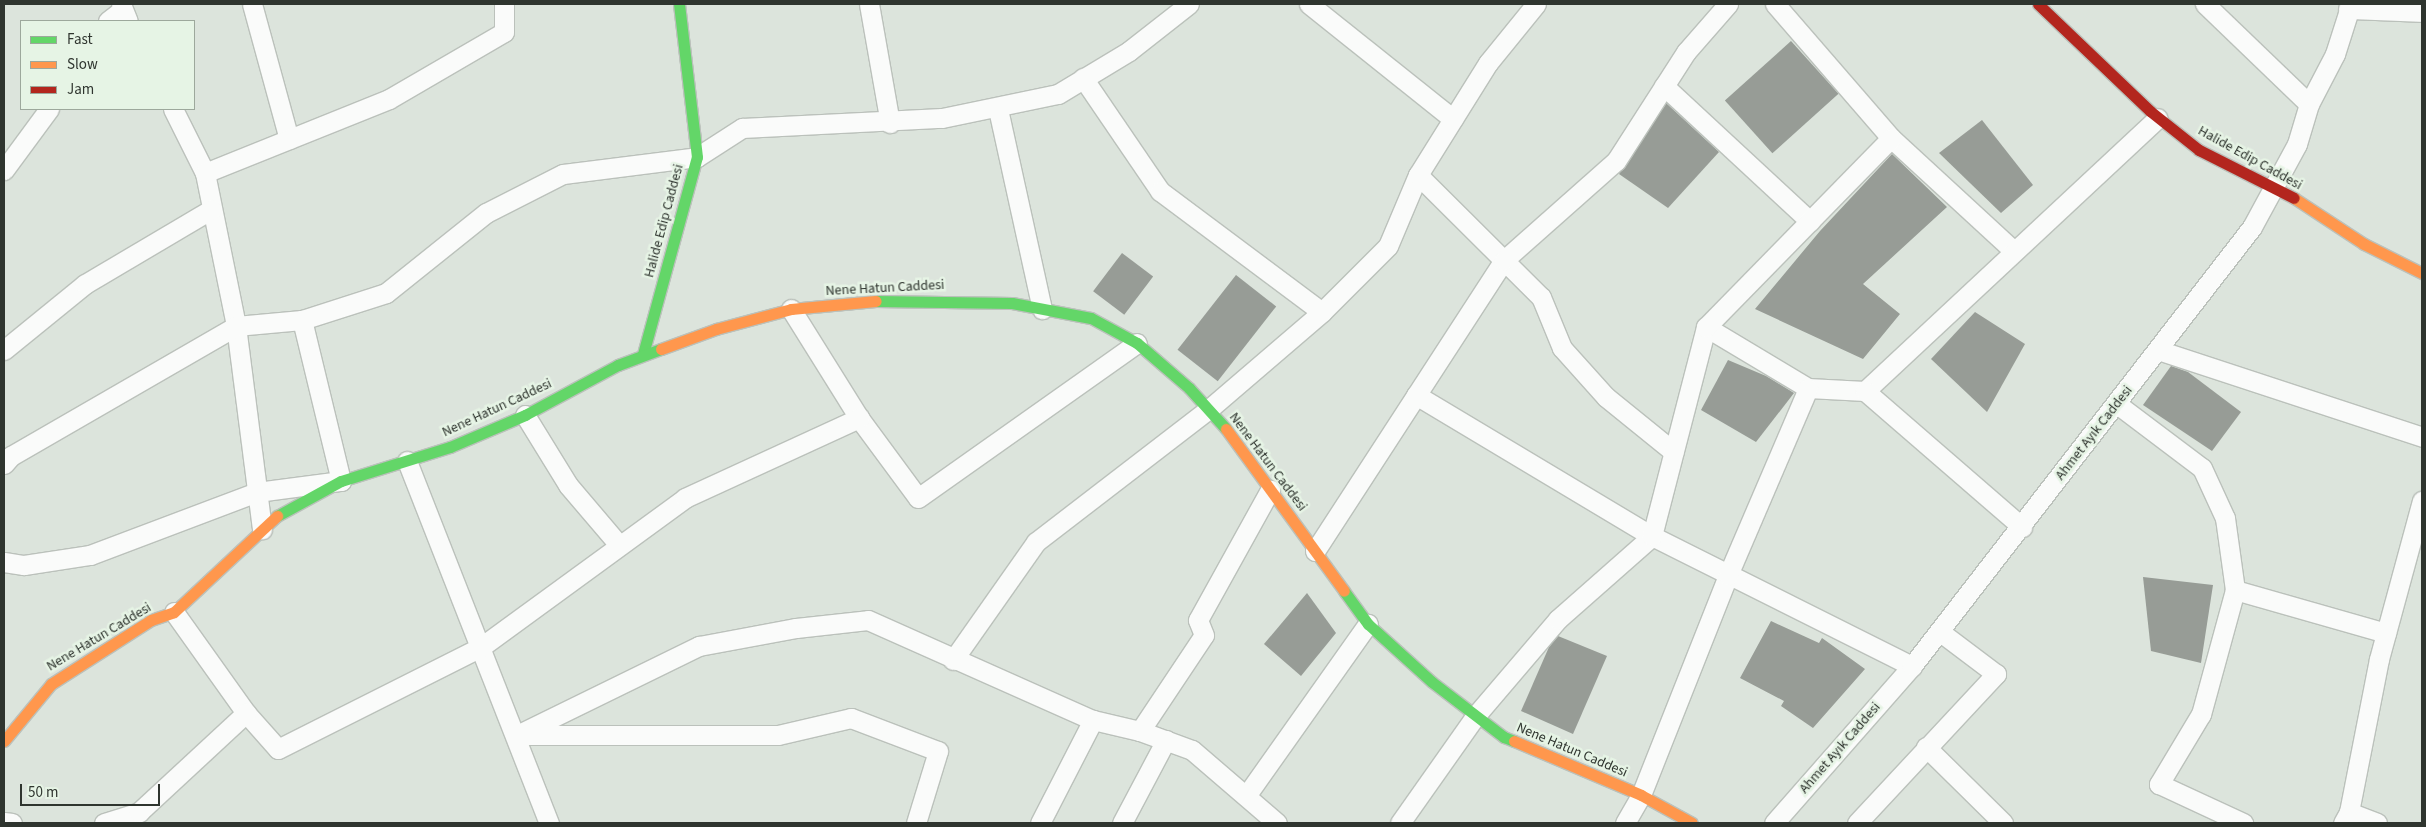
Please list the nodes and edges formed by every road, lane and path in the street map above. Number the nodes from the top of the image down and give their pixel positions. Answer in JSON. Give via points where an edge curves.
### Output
{"nodes":[{"id":1,"x":252,"y":4,"type":"edge"},
{"id":2,"x":504,"y":4,"type":"edge"},
{"id":3,"x":680,"y":4,"type":"edge"},
{"id":4,"x":868,"y":4,"type":"edge"},
{"id":5,"x":1189,"y":4,"type":"edge"},
{"id":6,"x":1311,"y":4,"type":"edge"},
{"id":7,"x":1536,"y":4,"type":"edge"},
{"id":8,"x":1728,"y":4,"type":"edge"},
{"id":9,"x":1775,"y":4,"type":"edge"},
{"id":10,"x":2038,"y":4,"type":"edge"},
{"id":11,"x":2206,"y":4,"type":"edge"},
{"id":12,"x":2349,"y":7,"type":"edge"},
{"id":13,"x":2422,"y":12,"type":"edge"},
{"id":14,"x":1083,"y":78,"type":"junction"},
{"id":15,"x":1664,"y":86,"type":"junction"},
{"id":16,"x":2309,"y":104,"type":"junction"},
{"id":17,"x":998,"y":109,"type":"junction"},
{"id":18,"x":48,"y":110,"type":"edge"},
{"id":19,"x":174,"y":110,"type":"edge"},
{"id":20,"x":2158,"y":118,"type":"junction"},
{"id":21,"x":1453,"y":119,"type":"junction"},
{"id":22,"x":890,"y":123,"type":"junction"},
{"id":23,"x":1891,"y":138,"type":"junction"},
{"id":24,"x":289,"y":139,"type":"junction"},
{"id":25,"x":697,"y":157,"type":"junction"},
{"id":26,"x":4,"y":170,"type":"edge"},
{"id":27,"x":205,"y":173,"type":"junction"},
{"id":28,"x":1418,"y":175,"type":"junction"},
{"id":29,"x":2274,"y":186,"type":"junction"},
{"id":30,"x":212,"y":209,"type":"junction"},
{"id":31,"x":1810,"y":221,"type":"junction"},
{"id":32,"x":2014,"y":251,"type":"junction"},
{"id":33,"x":1504,"y":260,"type":"junction"},
{"id":34,"x":2422,"y":273,"type":"edge"},
{"id":35,"x":791,"y":309,"type":"junction"},
{"id":36,"x":1042,"y":309,"type":"junction"},
{"id":37,"x":1322,"y":312,"type":"junction"},
{"id":38,"x":302,"y":320,"type":"junction"},
{"id":39,"x":236,"y":326,"type":"junction"},
{"id":40,"x":1706,"y":327,"type":"junction"},
{"id":41,"x":1137,"y":343,"type":"junction"},
{"id":42,"x":4,"y":350,"type":"edge"},
{"id":43,"x":2158,"y":350,"type":"junction"},
{"id":44,"x":643,"y":354,"type":"junction"},
{"id":45,"x":1808,"y":388,"type":"junction"},
{"id":46,"x":1865,"y":391,"type":"junction"},
{"id":47,"x":1416,"y":395,"type":"junction"},
{"id":48,"x":2117,"y":404,"type":"junction"},
{"id":49,"x":1209,"y":409,"type":"junction"},
{"id":50,"x":525,"y":415,"type":"junction"},
{"id":51,"x":858,"y":418,"type":"junction"},
{"id":52,"x":2422,"y":437,"type":"edge"},
{"id":53,"x":1674,"y":452,"type":"junction"},
{"id":54,"x":6,"y":455,"type":"edge"},
{"id":55,"x":407,"y":460,"type":"junction"},
{"id":56,"x":341,"y":481,"type":"junction"},
{"id":57,"x":1270,"y":490,"type":"junction"},
{"id":58,"x":257,"y":492,"type":"junction"},
{"id":59,"x":2422,"y":501,"type":"edge"},
{"id":60,"x":2022,"y":527,"type":"junction"},
{"id":61,"x":262,"y":529,"type":"junction"},
{"id":62,"x":1652,"y":536,"type":"junction"},
{"id":63,"x":619,"y":545,"type":"junction"},
{"id":64,"x":1315,"y":550,"type":"junction"},
{"id":65,"x":4,"y":562,"type":"edge"},
{"id":66,"x":1728,"y":575,"type":"junction"},
{"id":67,"x":2234,"y":590,"type":"junction"},
{"id":68,"x":174,"y":612,"type":"junction"},
{"id":69,"x":1368,"y":624,"type":"junction"},
{"id":70,"x":1939,"y":631,"type":"junction"},
{"id":71,"x":2386,"y":633,"type":"junction"},
{"id":72,"x":481,"y":647,"type":"junction"},
{"id":73,"x":953,"y":660,"type":"junction"},
{"id":74,"x":1912,"y":666,"type":"junction"},
{"id":75,"x":246,"y":713,"type":"junction"},
{"id":76,"x":1477,"y":714,"type":"junction"},
{"id":77,"x":1093,"y":720,"type":"junction"},
{"id":78,"x":1140,"y":730,"type":"junction"},
{"id":79,"x":517,"y":735,"type":"junction"},
{"id":80,"x":1166,"y":740,"type":"junction"},
{"id":81,"x":4,"y":741,"type":"edge"},
{"id":82,"x":1926,"y":746,"type":"junction"},
{"id":83,"x":1642,"y":795,"type":"junction"},
{"id":84,"x":1246,"y":796,"type":"junction"},
{"id":85,"x":145,"y":818,"type":"edge"},
{"id":86,"x":2346,"y":818,"type":"edge"},
{"id":87,"x":2225,"y":819,"type":"edge"},
{"id":88,"x":4,"y":822,"type":"edge"},
{"id":89,"x":12,"y":823,"type":"edge"},
{"id":90,"x":104,"y":823,"type":"edge"},
{"id":91,"x":549,"y":823,"type":"edge"},
{"id":92,"x":916,"y":823,"type":"edge"},
{"id":93,"x":1040,"y":823,"type":"edge"},
{"id":94,"x":1122,"y":823,"type":"edge"},
{"id":95,"x":1277,"y":823,"type":"edge"},
{"id":96,"x":1400,"y":823,"type":"edge"},
{"id":97,"x":1625,"y":823,"type":"edge"},
{"id":98,"x":1692,"y":823,"type":"edge"},
{"id":99,"x":1774,"y":823,"type":"edge"},
{"id":100,"x":1856,"y":823,"type":"edge"},
{"id":101,"x":2003,"y":823,"type":"edge"},
{"id":102,"x":2243,"y":823,"type":"edge"},
{"id":103,"x":2377,"y":823,"type":"edge"}],
"edges":[{"from":1,"to":24,"type":"street"},
{"from":2,"to":24,"type":"street","via":[[504,32],[389,99]]},
{"from":3,"to":25,"type":"street","name":"Halide Edip Caddesi"},
{"from":4,"to":22,"type":"street"},
{"from":5,"to":14,"type":"street","via":[[1128,51]]},
{"from":6,"to":21,"type":"street"},
{"from":7,"to":21,"type":"street","via":[[1488,64]]},
{"from":8,"to":15,"type":"street","via":[[1686,52]]},
{"from":9,"to":23,"type":"street"},
{"from":10,"to":20,"type":"street","name":"Halide Edip Caddesi"},
{"from":11,"to":16,"type":"street"},
{"from":12,"to":13,"type":"street"},
{"from":12,"to":16,"type":"street","name":"Ahmet Ayık Caddesi","via":[[2335,54]]},
{"from":14,"to":17,"type":"street","via":[[1058,94]]},
{"from":14,"to":37,"type":"street","via":[[1160,191]]},
{"from":15,"to":31,"type":"street"},
{"from":15,"to":33,"type":"street","via":[[1616,161]]},
{"from":16,"to":29,"type":"street","name":"Ahmet Ayık Caddesi","via":[[2297,144]]},
{"from":17,"to":22,"type":"street"},
{"from":17,"to":36,"type":"street"},
{"from":18,"to":26,"type":"street"},
{"from":19,"to":27,"type":"street"},
{"from":20,"to":29,"type":"street","name":"Halide Edip Caddesi","via":[[2199,150]]},
{"from":20,"to":32,"type":"street"},
{"from":21,"to":28,"type":"street"},
{"from":22,"to":25,"type":"street","via":[[742,128]]},
{"from":23,"to":31,"type":"street"},
{"from":23,"to":32,"type":"street"},
{"from":24,"to":27,"type":"street"},
{"from":25,"to":38,"type":"street","via":[[563,174],[486,214],[386,292]]},
{"from":25,"to":44,"type":"street","name":"Halide Edip Caddesi"},
{"from":27,"to":30,"type":"street"},
{"from":28,"to":33,"type":"street"},
{"from":28,"to":37,"type":"street","via":[[1388,246]]},
{"from":29,"to":34,"type":"street","name":"Halide Edip Caddesi","via":[[2364,244]]},
{"from":29,"to":43,"type":"street","name":"Ahmet Ayık Caddesi","via":[[2247,234]]},
{"from":30,"to":39,"type":"street"},
{"from":30,"to":42,"type":"street","via":[[85,284]]},
{"from":31,"to":40,"type":"street"},
{"from":32,"to":46,"type":"street"},
{"from":33,"to":47,"type":"street"},
{"from":33,"to":53,"type":"street","via":[[1541,297],[1562,348],[1606,397]]},
{"from":35,"to":36,"type":"street","name":"Nene Hatun Caddesi","via":[[938,299],[1012,303]]},
{"from":35,"to":44,"type":"street","name":"Nene Hatun Caddesi","via":[[716,329]]},
{"from":35,"to":51,"type":"street"},
{"from":36,"to":41,"type":"street","name":"Nene Hatun Caddesi","via":[[1091,318]]},
{"from":37,"to":49,"type":"street"},
{"from":38,"to":39,"type":"street"},
{"from":38,"to":56,"type":"street"},
{"from":39,"to":54,"type":"street"},
{"from":39,"to":58,"type":"street"},
{"from":40,"to":45,"type":"street"},
{"from":40,"to":53,"type":"street"},
{"from":41,"to":49,"type":"street","name":"Nene Hatun Caddesi","via":[[1162,362]]},
{"from":41,"to":51,"type":"street","via":[[918,498]]},
{"from":43,"to":48,"type":"street","name":"Ahmet Ayık Caddesi"},
{"from":43,"to":52,"type":"street"},
{"from":44,"to":50,"type":"street","name":"Nene Hatun Caddesi"},
{"from":45,"to":46,"type":"street"},
{"from":45,"to":66,"type":"street"},
{"from":46,"to":60,"type":"street"},
{"from":47,"to":62,"type":"street"},
{"from":47,"to":64,"type":"street"},
{"from":48,"to":60,"type":"street","name":"Ahmet Ayık Caddesi"},
{"from":48,"to":67,"type":"street","via":[[2202,468],[2225,518]]},
{"from":49,"to":57,"type":"street","name":"Nene Hatun Caddesi","via":[[1253,461]]},
{"from":49,"to":73,"type":"street","via":[[1036,542]]},
{"from":50,"to":55,"type":"street","name":"Nene Hatun Caddesi","via":[[450,447]]},
{"from":50,"to":63,"type":"street","via":[[568,485]]},
{"from":51,"to":63,"type":"street","via":[[685,498]]},
{"from":53,"to":62,"type":"street"},
{"from":55,"to":56,"type":"street","name":"Nene Hatun Caddesi"},
{"from":55,"to":72,"type":"street"},
{"from":56,"to":58,"type":"street"},
{"from":56,"to":61,"type":"street","name":"Nene Hatun Caddesi","via":[[302,500]]},
{"from":57,"to":64,"type":"street","name":"Nene Hatun Caddesi"},
{"from":57,"to":78,"type":"street","via":[[1198,620],[1204,635]]},
{"from":58,"to":61,"type":"street"},
{"from":58,"to":65,"type":"street","via":[[90,555],[24,565]]},
{"from":59,"to":71,"type":"street"},
{"from":60,"to":70,"type":"street","name":"Ahmet Ayık Caddesi"},
{"from":61,"to":68,"type":"street","name":"Nene Hatun Caddesi"},
{"from":62,"to":66,"type":"street"},
{"from":62,"to":76,"type":"street","via":[[1558,619]]},
{"from":63,"to":72,"type":"street"},
{"from":64,"to":69,"type":"street","name":"Nene Hatun Caddesi"},
{"from":66,"to":74,"type":"street"},
{"from":66,"to":83,"type":"street"},
{"from":67,"to":71,"type":"street"},
{"from":67,"to":87,"type":"street","via":[[2201,714],[2159,784]]},
{"from":68,"to":75,"type":"street"},
{"from":68,"to":81,"type":"street","name":"Nene Hatun Caddesi","via":[[151,620],[51,684]]},
{"from":69,"to":76,"type":"street","name":"Nene Hatun Caddesi","via":[[1432,682]]},
{"from":69,"to":84,"type":"street"},
{"from":70,"to":74,"type":"street","name":"Ahmet Ayık Caddesi"},
{"from":70,"to":82,"type":"street","via":[[1996,674]]},
{"from":71,"to":86,"type":"street"},
{"from":72,"to":75,"type":"street","via":[[278,749]]},
{"from":72,"to":79,"type":"street"},
{"from":73,"to":77,"type":"street"},
{"from":73,"to":79,"type":"street","via":[[868,620],[796,628],[699,646]]},
{"from":74,"to":99,"type":"street","name":"Ahmet Ayık Caddesi"},
{"from":75,"to":85,"type":"street"},
{"from":76,"to":83,"type":"street","name":"Nene Hatun Caddesi","via":[[1504,738]]},
{"from":76,"to":96,"type":"street"},
{"from":77,"to":78,"type":"street"},
{"from":77,"to":93,"type":"street"},
{"from":78,"to":80,"type":"street"},
{"from":79,"to":91,"type":"street"},
{"from":79,"to":92,"type":"street","via":[[778,735],[851,718],[938,751]]},
{"from":80,"to":84,"type":"street","via":[[1192,750]]},
{"from":80,"to":94,"type":"street"},
{"from":82,"to":100,"type":"street"},
{"from":82,"to":101,"type":"street"},
{"from":83,"to":97,"type":"street"},
{"from":83,"to":98,"type":"street","name":"Nene Hatun Caddesi"},
{"from":84,"to":95,"type":"street"},
{"from":85,"to":90,"type":"street"},
{"from":86,"to":103,"type":"street"},
{"from":87,"to":102,"type":"street"},
{"from":88,"to":89,"type":"street"}]}
